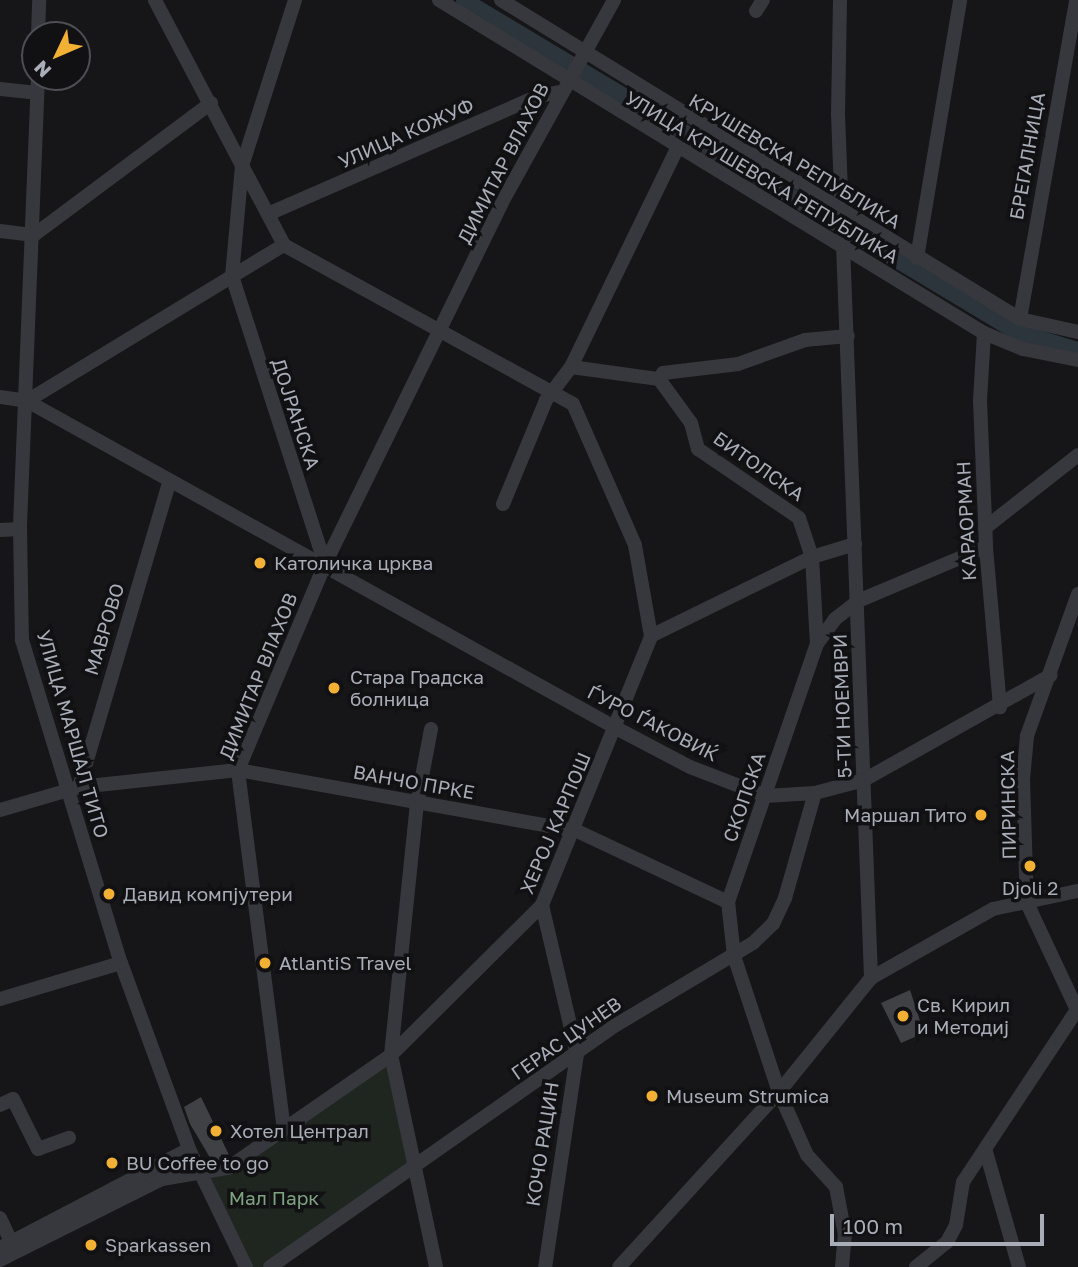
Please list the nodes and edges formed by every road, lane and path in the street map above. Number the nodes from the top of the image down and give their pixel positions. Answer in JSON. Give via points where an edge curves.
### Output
{"nodes":[{"id":1,"x":39,"y":0,"type":"edge"},
{"id":2,"x":155,"y":0,"type":"edge"},
{"id":3,"x":295,"y":0,"type":"edge"},
{"id":4,"x":439,"y":0,"type":"edge"},
{"id":5,"x":501,"y":0,"type":"edge"},
{"id":6,"x":614,"y":0,"type":"edge"},
{"id":7,"x":840,"y":0,"type":"edge"},
{"id":8,"x":960,"y":0,"type":"edge"},
{"id":9,"x":1076,"y":0,"type":"edge"},
{"id":10,"x":38,"y":21,"type":"edge"},
{"id":11,"x":583,"y":52,"type":"junction"},
{"id":12,"x":564,"y":87,"type":"junction"},
{"id":13,"x":0,"y":89,"type":"edge"},
{"id":14,"x":37,"y":93,"type":"joint"},
{"id":15,"x":211,"y":103,"type":"junction"},
{"id":16,"x":678,"y":147,"type":"junction"},
{"id":17,"x":242,"y":166,"type":"junction"},
{"id":18,"x":268,"y":214,"type":"junction"},
{"id":19,"x":846,"y":216,"type":"junction"},
{"id":20,"x":0,"y":231,"type":"edge"},
{"id":21,"x":34,"y":235,"type":"junction"},
{"id":22,"x":284,"y":245,"type":"junction"},
{"id":23,"x":846,"y":250,"type":"junction"},
{"id":24,"x":917,"y":258,"type":"junction"},
{"id":25,"x":232,"y":276,"type":"junction"},
{"id":26,"x":1020,"y":319,"type":"junction"},
{"id":27,"x":441,"y":329,"type":"junction"},
{"id":28,"x":984,"y":332,"type":"junction"},
{"id":29,"x":1078,"y":332,"type":"edge"},
{"id":30,"x":848,"y":337,"type":"junction"},
{"id":31,"x":1078,"y":359,"type":"edge"},
{"id":32,"x":571,"y":367,"type":"junction"},
{"id":33,"x":659,"y":379,"type":"junction"},
{"id":34,"x":556,"y":390,"type":"junction"},
{"id":35,"x":0,"y":397,"type":"edge"},
{"id":36,"x":27,"y":401,"type":"junction"},
{"id":37,"x":1078,"y":455,"type":"edge"},
{"id":38,"x":169,"y":483,"type":"junction"},
{"id":39,"x":503,"y":504,"type":"dead end"},
{"id":40,"x":985,"y":528,"type":"junction"},
{"id":41,"x":20,"y":529,"type":"junction"},
{"id":42,"x":0,"y":530,"type":"edge"},
{"id":43,"x":855,"y":544,"type":"junction"},
{"id":44,"x":986,"y":547,"type":"junction"},
{"id":45,"x":812,"y":557,"type":"junction"},
{"id":46,"x":325,"y":564,"type":"junction"},
{"id":47,"x":1078,"y":594,"type":"edge"},
{"id":48,"x":858,"y":601,"type":"junction"},
{"id":49,"x":651,"y":636,"type":"junction"},
{"id":50,"x":817,"y":644,"type":"junction"},
{"id":51,"x":1051,"y":675,"type":"junction"},
{"id":52,"x":1000,"y":707,"type":"junction"},
{"id":53,"x":616,"y":728,"type":"junction"},
{"id":54,"x":431,"y":729,"type":"dead end"},
{"id":55,"x":238,"y":769,"type":"junction"},
{"id":56,"x":864,"y":780,"type":"junction"},
{"id":57,"x":74,"y":789,"type":"junction"},
{"id":58,"x":815,"y":793,"type":"junction"},
{"id":59,"x":765,"y":796,"type":"junction"},
{"id":60,"x":417,"y":803,"type":"junction"},
{"id":61,"x":0,"y":810,"type":"edge"},
{"id":62,"x":577,"y":831,"type":"junction"},
{"id":63,"x":1078,"y":891,"type":"edge"},
{"id":64,"x":728,"y":902,"type":"junction"},
{"id":65,"x":1027,"y":903,"type":"junction"},
{"id":66,"x":542,"y":905,"type":"junction"},
{"id":67,"x":734,"y":956,"type":"junction"},
{"id":68,"x":121,"y":963,"type":"junction"},
{"id":69,"x":871,"y":978,"type":"junction"},
{"id":70,"x":0,"y":999,"type":"edge"},
{"id":71,"x":1078,"y":1010,"type":"edge"},
{"id":72,"x":577,"y":1054,"type":"junction"},
{"id":73,"x":391,"y":1055,"type":"junction"},
{"id":74,"x":779,"y":1092,"type":"junction"},
{"id":75,"x":0,"y":1105,"type":"edge"},
{"id":76,"x":284,"y":1130,"type":"junction"},
{"id":77,"x":69,"y":1138,"type":"dead end"},
{"id":78,"x":188,"y":1149,"type":"junction"},
{"id":79,"x":986,"y":1152,"type":"junction"},
{"id":80,"x":415,"y":1167,"type":"junction"},
{"id":81,"x":199,"y":1174,"type":"junction"},
{"id":82,"x":0,"y":1218,"type":"edge"},
{"id":83,"x":6,"y":1245,"type":"edge"},
{"id":84,"x":0,"y":1260,"type":"edge"},
{"id":85,"x":246,"y":1267,"type":"edge"},
{"id":86,"x":270,"y":1267,"type":"edge"},
{"id":87,"x":436,"y":1267,"type":"edge"},
{"id":88,"x":545,"y":1267,"type":"edge"},
{"id":89,"x":618,"y":1267,"type":"edge"},
{"id":90,"x":842,"y":1267,"type":"edge"},
{"id":91,"x":916,"y":1267,"type":"edge"},
{"id":92,"x":1019,"y":1267,"type":"edge"}],
"edges":[{"from":1,"to":10,"type":"street"},
{"from":2,"to":15,"type":"street"},
{"from":3,"to":17,"type":"street"},
{"from":4,"to":12,"type":"street","name":"УЛИЦА КРУШЕВСКА РЕПУБЛИКА"},
{"from":5,"to":11,"type":"street","name":"КРУШЕВСКА РЕПУБЛИКА"},
{"from":6,"to":11,"type":"street","name":"ДИМИТАР ВЛАХОВ"},
{"from":7,"to":19,"type":"street","via":[[838,114]]},
{"from":8,"to":24,"type":"street"},
{"from":9,"to":26,"type":"street","name":"БРЕГАЛНИЦА"},
{"from":11,"to":12,"type":"street","name":"ДИМИТАР ВЛАХОВ"},
{"from":11,"to":19,"type":"street","name":"КРУШЕВСКА РЕПУБЛИКА"},
{"from":12,"to":16,"type":"street","name":"УЛИЦА КРУШЕВСКА РЕПУБЛИКА"},
{"from":12,"to":18,"type":"street","name":"УЛИЦА КОЖУФ"},
{"from":12,"to":27,"type":"street","name":"ДИМИТАР ВЛАХОВ"},
{"from":13,"to":14,"type":"street"},
{"from":14,"to":21,"type":"street","name":"УЛИЦА МАРШАЛ ТИТО"},
{"from":15,"to":17,"type":"street"},
{"from":15,"to":21,"type":"street"},
{"from":16,"to":23,"type":"street","name":"УЛИЦА КРУШЕВСКА РЕПУБЛИКА"},
{"from":16,"to":32,"type":"street"},
{"from":17,"to":18,"type":"street"},
{"from":17,"to":25,"type":"street"},
{"from":18,"to":22,"type":"street"},
{"from":19,"to":23,"type":"street"},
{"from":19,"to":24,"type":"street","name":"КРУШЕВСКА РЕПУБЛИКА"},
{"from":20,"to":21,"type":"street"},
{"from":21,"to":36,"type":"street","name":"УЛИЦА МАРШАЛ ТИТО"},
{"from":22,"to":25,"type":"street"},
{"from":22,"to":27,"type":"street"},
{"from":23,"to":28,"type":"street","name":"УЛИЦА КРУШЕВСКА РЕПУБЛИКА"},
{"from":23,"to":30,"type":"street"},
{"from":24,"to":26,"type":"street","name":"КРУШЕВСКА РЕПУБЛИКА"},
{"from":25,"to":36,"type":"street"},
{"from":25,"to":46,"type":"street","name":"ДОЈРАНСКА"},
{"from":26,"to":29,"type":"street","name":"КРУШЕВСКА РЕПУБЛИКА"},
{"from":27,"to":34,"type":"street"},
{"from":27,"to":46,"type":"street","name":"ДИМИТАР ВЛАХОВ"},
{"from":28,"to":31,"type":"street","name":"УЛИЦА КРУШЕВСКА РЕПУБЛИКА","via":[[1023,349]]},
{"from":28,"to":40,"type":"street","name":"КАРАОРМАН","via":[[980,401]]},
{"from":30,"to":33,"type":"street","via":[[805,340],[738,364],[663,373]]},
{"from":30,"to":43,"type":"street"},
{"from":32,"to":33,"type":"street"},
{"from":32,"to":34,"type":"street"},
{"from":33,"to":45,"type":"street","name":"БИТОЛСКА","via":[[691,422],[698,449],[799,517]]},
{"from":34,"to":39,"type":"street","via":[[539,415]]},
{"from":34,"to":49,"type":"street","via":[[573,404],[608,473],[639,560]]},
{"from":35,"to":36,"type":"street"},
{"from":36,"to":38,"type":"street","name":"ЃУРО ЃАКОВИЌ"},
{"from":36,"to":41,"type":"street","name":"УЛИЦА МАРШАЛ ТИТО"},
{"from":37,"to":40,"type":"street"},
{"from":38,"to":46,"type":"street","name":"ЃУРО ЃАКОВИЌ"},
{"from":38,"to":57,"type":"street","name":"МАВРОВО"},
{"from":40,"to":44,"type":"street","name":"КАРАОРМАН"},
{"from":41,"to":42,"type":"street"},
{"from":41,"to":57,"type":"street","name":"УЛИЦА МАРШАЛ ТИТО","via":[[22,640]]},
{"from":43,"to":45,"type":"street"},
{"from":43,"to":48,"type":"street"},
{"from":44,"to":48,"type":"street"},
{"from":44,"to":52,"type":"street","name":"КАРАОРМАН"},
{"from":45,"to":49,"type":"street"},
{"from":45,"to":50,"type":"street","name":"СКОПСКА"},
{"from":46,"to":53,"type":"street","name":"ЃУРО ЃАКОВИЌ"},
{"from":46,"to":55,"type":"street","name":"ДИМИТАР ВЛАХОВ"},
{"from":47,"to":51,"type":"street","name":"ПИРИНСКА"},
{"from":48,"to":50,"type":"street","via":[[835,619]]},
{"from":48,"to":56,"type":"street","name":"5-ТИ НОЕМВРИ"},
{"from":49,"to":53,"type":"street","name":"ХЕРОЈ КАРПОШ"},
{"from":50,"to":59,"type":"street","name":"СКОПСКА"},
{"from":51,"to":52,"type":"street","name":"ЃУРО ЃАКОВИЌ"},
{"from":51,"to":65,"type":"street","name":"ПИРИНСКА","via":[[1027,736]]},
{"from":52,"to":56,"type":"street","name":"ЃУРО ЃАКОВИЌ"},
{"from":53,"to":59,"type":"street","name":"ЃУРО ЃАКОВИЌ","via":[[690,767]]},
{"from":53,"to":62,"type":"street","name":"ХЕРОЈ КАРПОШ"},
{"from":54,"to":60,"type":"street"},
{"from":55,"to":57,"type":"street","name":"ВАНЧО ПРКЕ"},
{"from":55,"to":60,"type":"street","name":"ВАНЧО ПРКЕ"},
{"from":55,"to":76,"type":"street","name":"ДИМИТАР ВЛАХОВ"},
{"from":56,"to":58,"type":"street","name":"ЃУРО ЃАКОВИЌ"},
{"from":56,"to":69,"type":"street","name":"5-ТИ НОЕМВРИ"},
{"from":57,"to":61,"type":"street","name":"ВАНЧО ПРКЕ"},
{"from":57,"to":68,"type":"street","name":"УЛИЦА МАРШАЛ ТИТО"},
{"from":58,"to":59,"type":"street","name":"ЃУРО ЃАКОВИЌ"},
{"from":58,"to":67,"type":"street","name":"ГЕРАС ЦУНЕВ","via":[[774,924]]},
{"from":59,"to":64,"type":"street","name":"СКОПСКА"},
{"from":60,"to":62,"type":"street","name":"ВАНЧО ПРКЕ"},
{"from":60,"to":73,"type":"street"},
{"from":62,"to":64,"type":"street","name":"ВАНЧО ПРКЕ"},
{"from":62,"to":66,"type":"street","name":"ХЕРОЈ КАРПОШ"},
{"from":63,"to":65,"type":"street"},
{"from":64,"to":67,"type":"street","name":"СКОПСКА"},
{"from":65,"to":69,"type":"street","via":[[993,909]]},
{"from":65,"to":71,"type":"street","name":"ПИРИНСКА"},
{"from":66,"to":72,"type":"street","name":"КОЧО РАЦИН"},
{"from":66,"to":73,"type":"street","name":"ХЕРОЈ КАРПОШ"},
{"from":67,"to":72,"type":"street","name":"ГЕРАС ЦУНЕВ","via":[[611,1028]]},
{"from":67,"to":74,"type":"street","name":"СКОПСКА"},
{"from":68,"to":70,"type":"street"},
{"from":68,"to":78,"type":"street","name":"УЛИЦА МАРШАЛ ТИТО"},
{"from":69,"to":74,"type":"street"},
{"from":71,"to":79,"type":"street"},
{"from":72,"to":80,"type":"street","name":"ГЕРАС ЦУНЕВ"},
{"from":72,"to":88,"type":"street","name":"КОЧО РАЦИН"},
{"from":73,"to":76,"type":"street","name":"ХЕРОЈ КАРПОШ"},
{"from":73,"to":80,"type":"street"},
{"from":74,"to":89,"type":"street"},
{"from":74,"to":90,"type":"street","name":"СКОПСКА","via":[[807,1155],[836,1187],[845,1235]]},
{"from":75,"to":77,"type":"street","via":[[13,1099],[38,1149]]},
{"from":76,"to":81,"type":"street","name":"ХЕРОЈ КАРПОШ","via":[[228,1168]]},
{"from":78,"to":81,"type":"street","name":"УЛИЦА МАРШАЛ ТИТО"},
{"from":78,"to":83,"type":"street"},
{"from":79,"to":91,"type":"street","via":[[963,1182],[956,1225],[947,1242]]},
{"from":79,"to":92,"type":"street"},
{"from":80,"to":86,"type":"street","name":"ГЕРАС ЦУНЕВ"},
{"from":80,"to":87,"type":"street"},
{"from":81,"to":84,"type":"street","name":"ХЕРОЈ КАРПОШ","via":[[162,1179]]},
{"from":81,"to":85,"type":"street","name":"УЛИЦА МАРШАЛ ТИТО"},
{"from":82,"to":83,"type":"street"}]}
